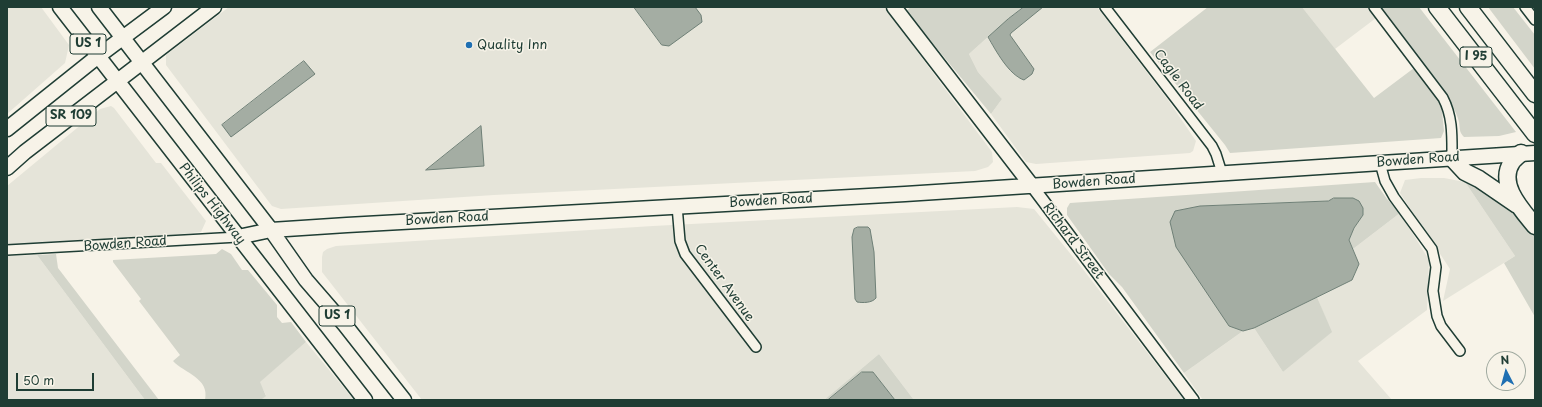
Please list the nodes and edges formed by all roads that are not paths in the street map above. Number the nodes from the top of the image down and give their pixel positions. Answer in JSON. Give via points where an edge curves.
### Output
{"nodes":[{"id":1,"x":60,"y":7,"type":"edge"},
{"id":2,"x":99,"y":7,"type":"edge"},
{"id":3,"x":164,"y":7,"type":"edge"},
{"id":4,"x":214,"y":7,"type":"edge"},
{"id":5,"x":894,"y":7,"type":"edge"},
{"id":6,"x":1106,"y":7,"type":"edge"},
{"id":7,"x":1374,"y":7,"type":"edge"},
{"id":8,"x":1437,"y":7,"type":"edge"},
{"id":9,"x":1468,"y":7,"type":"edge"},
{"id":10,"x":1525,"y":7,"type":"edge"},
{"id":11,"x":1535,"y":20,"type":"edge"},
{"id":12,"x":123,"y":38,"type":"junction"},
{"id":13,"x":97,"y":57,"type":"junction"},
{"id":14,"x":141,"y":62,"type":"junction"},
{"id":15,"x":117,"y":80,"type":"junction"},
{"id":16,"x":1535,"y":94,"type":"edge"},
{"id":17,"x":7,"y":129,"type":"edge"},
{"id":18,"x":1535,"y":134,"type":"edge"},
{"id":19,"x":1528,"y":153,"type":"edge"},
{"id":20,"x":1452,"y":158,"type":"junction"},
{"id":21,"x":1380,"y":163,"type":"junction"},
{"id":22,"x":7,"y":168,"type":"edge"},
{"id":23,"x":1222,"y":173,"type":"junction"},
{"id":24,"x":1032,"y":186,"type":"junction"},
{"id":25,"x":677,"y":206,"type":"junction"},
{"id":26,"x":1520,"y":207,"type":"junction"},
{"id":27,"x":1535,"y":226,"type":"edge"},
{"id":28,"x":271,"y":230,"type":"junction"},
{"id":29,"x":238,"y":237,"type":"junction"},
{"id":30,"x":7,"y":250,"type":"edge"},
{"id":31,"x":756,"y":348,"type":"dead end"},
{"id":32,"x":1460,"y":351,"type":"dead end"},
{"id":33,"x":365,"y":400,"type":"edge"},
{"id":34,"x":404,"y":400,"type":"edge"},
{"id":35,"x":1193,"y":400,"type":"edge"}],
"edges":[{"from":1,"to":13,"type":"main road","name":"Philips Highway","number":"US 1"},
{"from":2,"to":12,"type":"main road","number":"US 1"},
{"from":3,"to":12,"type":"main road","number":"SR 109"},
{"from":4,"to":14,"type":"main road","number":"SR 109"},
{"from":5,"to":24,"type":"main road","name":"Richard Street"},
{"from":6,"to":23,"type":"street","name":"Cagle Road","via":[[1212,146]]},
{"from":7,"to":20,"type":"street","via":[[1443,98],[1448,108],[1452,133]]},
{"from":8,"to":18,"type":"highway","number":"I 95"},
{"from":9,"to":16,"type":"highway","number":"I 95"},
{"from":10,"to":11,"type":"street"},
{"from":12,"to":13,"type":"main road","number":"SR 109"},
{"from":12,"to":14,"type":"main road","number":"US 1"},
{"from":13,"to":15,"type":"main road","name":"Philips Highway","number":"US 1"},
{"from":13,"to":17,"type":"main road","number":"SR 109"},
{"from":14,"to":15,"type":"main road","number":"SR 109"},
{"from":14,"to":28,"type":"main road","number":"US 1"},
{"from":15,"to":22,"type":"main road","number":"SR 109"},
{"from":15,"to":29,"type":"main road","name":"Philips Highway","number":"US 1"},
{"from":19,"to":20,"type":"main road","name":"Bowden Road"},
{"from":19,"to":26,"type":"highway","via":[[1511,162],[1508,173],[1508,183]]},
{"from":20,"to":21,"type":"main road","name":"Bowden Road"},
{"from":20,"to":26,"type":"highway","via":[[1465,172]]},
{"from":21,"to":23,"type":"main road","name":"Bowden Road"},
{"from":21,"to":32,"type":"street","via":[[1385,181],[1394,197],[1432,249],[1436,267],[1433,291],[1437,316],[1441,326]]},
{"from":23,"to":24,"type":"main road","name":"Bowden Road"},
{"from":24,"to":25,"type":"main road","name":"Bowden Road"},
{"from":24,"to":35,"type":"street","name":"Richard Street"},
{"from":25,"to":28,"type":"main road","name":"Bowden Road"},
{"from":25,"to":31,"type":"street","name":"Center Avenue","via":[[680,241],[685,254]]},
{"from":26,"to":27,"type":"highway"},
{"from":28,"to":29,"type":"main road","name":"Bowden Road"},
{"from":28,"to":34,"type":"main road","number":"US 1","via":[[306,280]]},
{"from":29,"to":30,"type":"street","name":"Bowden Road"},
{"from":29,"to":33,"type":"main road","name":"Philips Highway","number":"US 1"}]}
